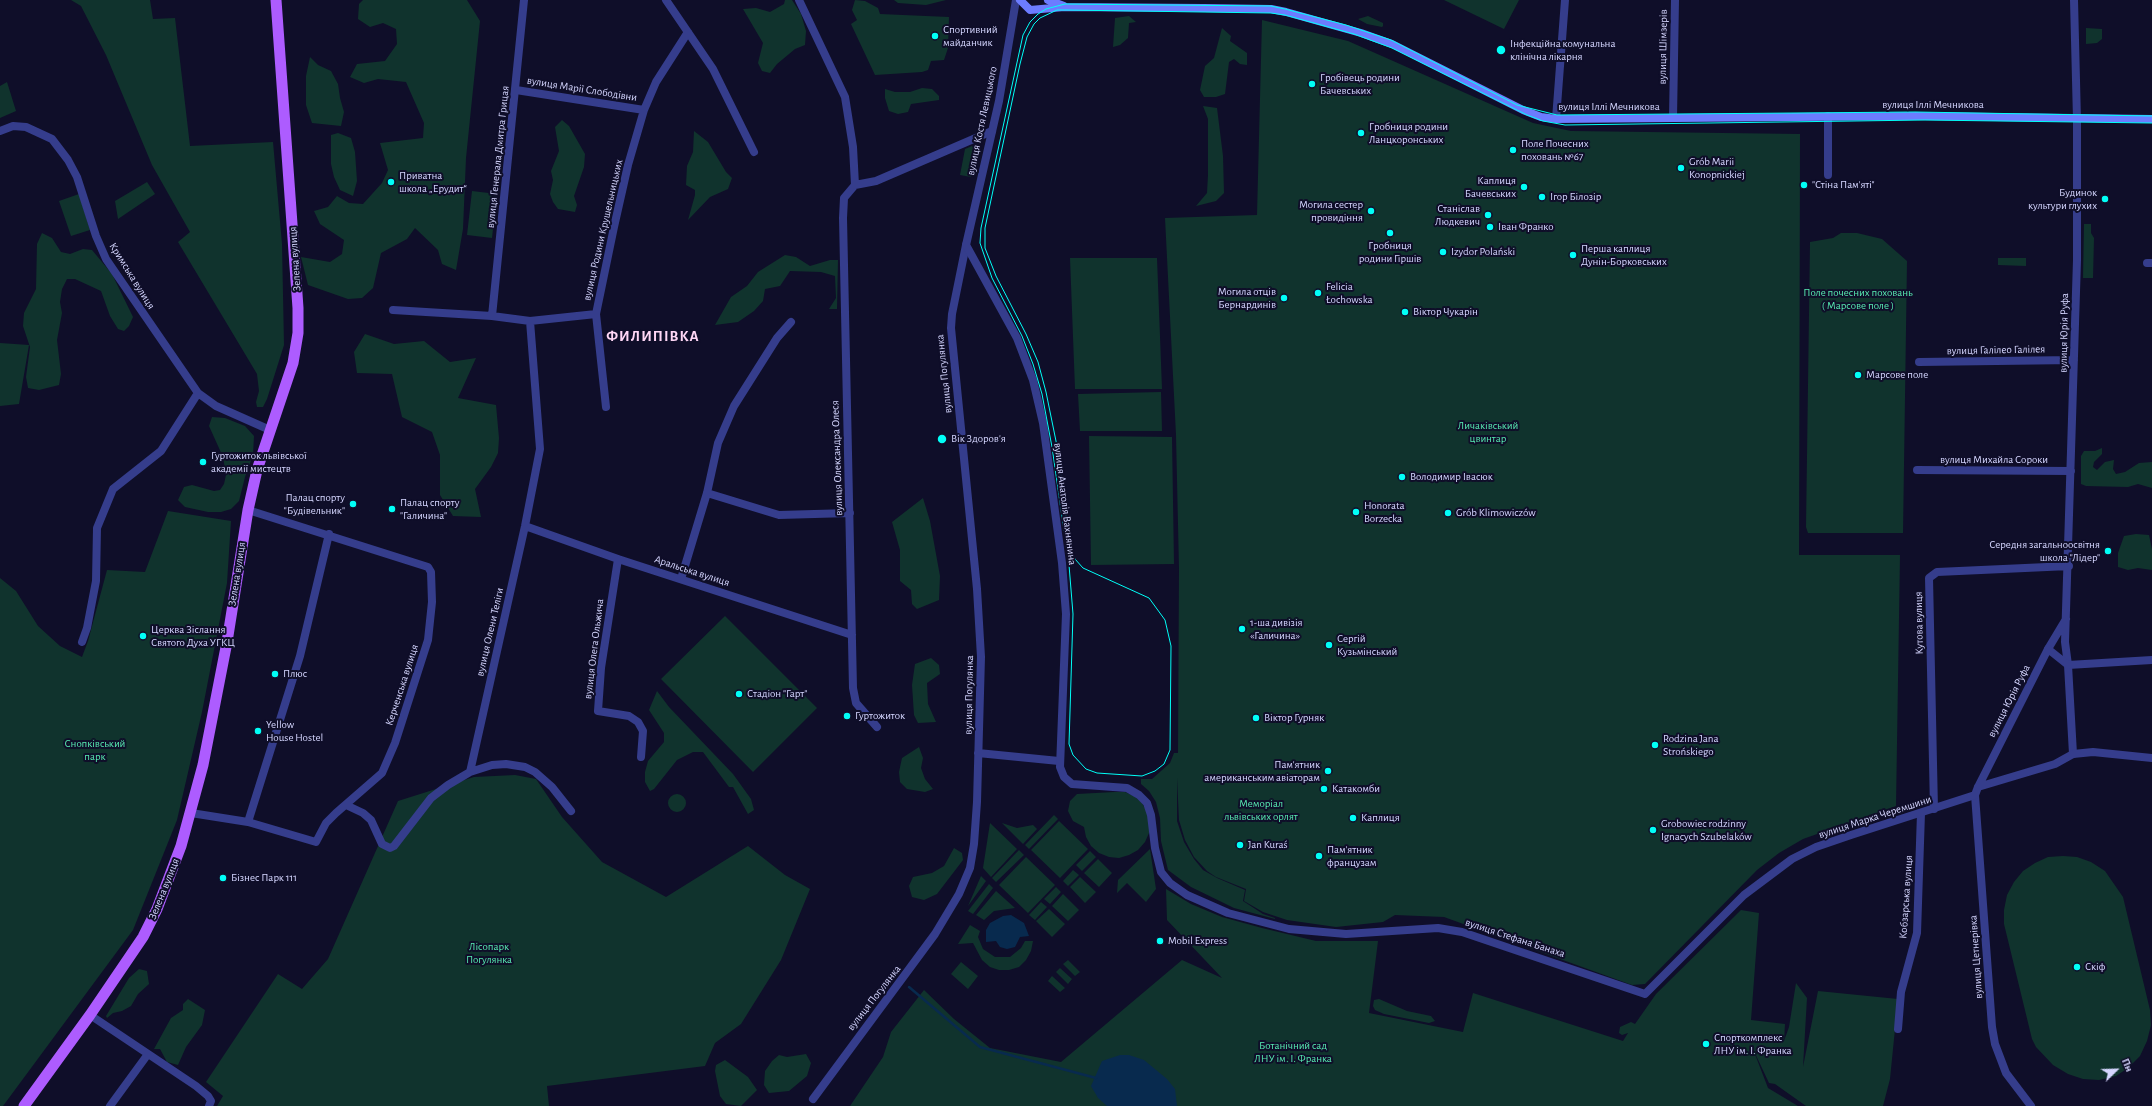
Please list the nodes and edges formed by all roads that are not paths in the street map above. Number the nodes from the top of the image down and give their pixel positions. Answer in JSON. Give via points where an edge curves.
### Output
{"nodes":[{"id":1,"x":276,"y":0,"type":"edge"},
{"id":2,"x":524,"y":0,"type":"edge"},
{"id":3,"x":666,"y":0,"type":"edge"},
{"id":4,"x":799,"y":0,"type":"edge"},
{"id":5,"x":1016,"y":0,"type":"edge"},
{"id":6,"x":1020,"y":0,"type":"edge"},
{"id":7,"x":1048,"y":0,"type":"edge"},
{"id":8,"x":1566,"y":0,"type":"edge"},
{"id":9,"x":1675,"y":0,"type":"edge"},
{"id":10,"x":2074,"y":0,"type":"edge"},
{"id":11,"x":1064,"y":7,"type":"junction"},
{"id":12,"x":688,"y":32,"type":"junction"},
{"id":13,"x":516,"y":90,"type":"junction"},
{"id":14,"x":644,"y":110,"type":"junction"},
{"id":15,"x":1828,"y":116,"type":"junction"},
{"id":16,"x":1673,"y":118,"type":"junction"},
{"id":17,"x":2077,"y":118,"type":"junction"},
{"id":18,"x":1556,"y":119,"type":"junction"},
{"id":19,"x":2152,"y":120,"type":"edge"},
{"id":20,"x":0,"y":131,"type":"edge"},
{"id":21,"x":992,"y":132,"type":"junction"},
{"id":22,"x":754,"y":152,"type":"dead end"},
{"id":23,"x":1828,"y":175,"type":"dead end"},
{"id":24,"x":855,"y":185,"type":"junction"},
{"id":25,"x":966,"y":245,"type":"junction"},
{"id":26,"x":393,"y":310,"type":"dead end"},
{"id":27,"x":596,"y":314,"type":"junction"},
{"id":28,"x":492,"y":316,"type":"junction"},
{"id":29,"x":530,"y":321,"type":"junction"},
{"id":30,"x":791,"y":322,"type":"dead end"},
{"id":31,"x":2074,"y":360,"type":"junction"},
{"id":32,"x":1919,"y":362,"type":"dead end"},
{"id":33,"x":198,"y":393,"type":"junction"},
{"id":34,"x":606,"y":407,"type":"dead end"},
{"id":35,"x":270,"y":430,"type":"junction"},
{"id":36,"x":1917,"y":470,"type":"dead end"},
{"id":37,"x":2071,"y":471,"type":"junction"},
{"id":38,"x":706,"y":493,"type":"junction"},
{"id":39,"x":248,"y":510,"type":"junction"},
{"id":40,"x":850,"y":513,"type":"junction"},
{"id":41,"x":525,"y":526,"type":"junction"},
{"id":42,"x":329,"y":534,"type":"junction"},
{"id":43,"x":618,"y":559,"type":"junction"},
{"id":44,"x":2069,"y":566,"type":"junction"},
{"id":45,"x":681,"y":579,"type":"junction"},
{"id":46,"x":2066,"y":618,"type":"junction"},
{"id":47,"x":852,"y":635,"type":"junction"},
{"id":48,"x":82,"y":642,"type":"dead end"},
{"id":49,"x":2048,"y":648,"type":"junction"},
{"id":50,"x":2152,"y":660,"type":"edge"},
{"id":51,"x":2068,"y":665,"type":"junction"},
{"id":52,"x":877,"y":727,"type":"dead end"},
{"id":53,"x":978,"y":753,"type":"junction"},
{"id":54,"x":2073,"y":754,"type":"junction"},
{"id":55,"x":641,"y":757,"type":"dead end"},
{"id":56,"x":2152,"y":758,"type":"edge"},
{"id":57,"x":1059,"y":761,"type":"junction"},
{"id":58,"x":470,"y":772,"type":"junction"},
{"id":59,"x":1067,"y":782,"type":"joint"},
{"id":60,"x":1978,"y":786,"type":"junction"},
{"id":61,"x":1975,"y":795,"type":"junction"},
{"id":62,"x":346,"y":805,"type":"junction"},
{"id":63,"x":1934,"y":809,"type":"junction"},
{"id":64,"x":571,"y":811,"type":"dead end"},
{"id":65,"x":191,"y":813,"type":"junction"},
{"id":66,"x":1921,"y":813,"type":"junction"},
{"id":67,"x":248,"y":822,"type":"junction"},
{"id":68,"x":1646,"y":994,"type":"joint"},
{"id":69,"x":90,"y":1015,"type":"junction"},
{"id":70,"x":1898,"y":1029,"type":"dead end"},
{"id":71,"x":148,"y":1054,"type":"junction"},
{"id":72,"x":813,"y":1099,"type":"dead end"},
{"id":73,"x":24,"y":1106,"type":"edge"},
{"id":74,"x":110,"y":1106,"type":"edge"},
{"id":75,"x":210,"y":1106,"type":"edge"},
{"id":76,"x":2031,"y":1106,"type":"edge"}],
"edges":[{"from":1,"to":35,"type":"main road","name":"Зелена вулиця","via":[[298,300],[298,333],[293,363]]},
{"from":2,"to":13,"type":"street","name":"вулиця Генерала Дмитра Грицая"},
{"from":3,"to":12,"type":"street"},
{"from":4,"to":24,"type":"street","via":[[845,97],[853,147]]},
{"from":5,"to":21,"type":"street","name":"вулиця Костя Левицького","via":[[1014,23]]},
{"from":6,"to":11,"type":"main road","name":"вулиця Іллі Мечникова","via":[[1030,10]]},
{"from":7,"to":11,"type":"main road","name":"вулиця Іллі Мечникова"},
{"from":8,"to":18,"type":"street"},
{"from":9,"to":16,"type":"street","name":"вулиця Шімзерів"},
{"from":10,"to":17,"type":"street","name":"вулиця Юрія Руфа"},
{"from":11,"to":18,"type":"main road","name":"вулиця Іллі Мечникова","via":[[1264,9],[1286,12],[1392,44],[1523,110],[1541,117]]},
{"from":12,"to":14,"type":"street","name":"вулиця Родини Крушельницьких","via":[[656,82]]},
{"from":12,"to":22,"type":"street","via":[[713,69]]},
{"from":13,"to":14,"type":"street","name":"вулиця Марії Слободівни"},
{"from":13,"to":28,"type":"street","name":"вулиця Генерала Дмитра Грицая"},
{"from":14,"to":27,"type":"street","name":"вулиця Родини Крушельницьких","via":[[628,165]]},
{"from":15,"to":16,"type":"main road","name":"вулиця Іллі Мечникова"},
{"from":15,"to":17,"type":"main road","name":"вулиця Іллі Мечникова"},
{"from":15,"to":23,"type":"street"},
{"from":16,"to":18,"type":"main road","name":"вулиця Іллі Мечникова"},
{"from":17,"to":19,"type":"main road","name":"вулиця Іллі Мечникова"},
{"from":17,"to":31,"type":"street","name":"вулиця Юрія Руфа"},
{"from":20,"to":33,"type":"street","name":"Кримська вулиця","via":[[13,126],[26,127],[52,139],[60,148],[77,178],[106,259]]},
{"from":21,"to":24,"type":"street","via":[[876,181]]},
{"from":21,"to":25,"type":"street","name":"вулиця Костя Левицького"},
{"from":24,"to":40,"type":"street","name":"вулиця Олександра Олеся","via":[[844,198],[843,205]]},
{"from":25,"to":53,"type":"street","name":"вулиця Погулянка","via":[[950,328],[977,597],[981,658]]},
{"from":25,"to":57,"type":"street","name":"вулиця Анатолія Вахнянина","via":[[1017,338],[1033,380],[1043,423],[1062,563],[1066,614]]},
{"from":26,"to":28,"type":"street","name":"вулиця Родини Крушельницьких"},
{"from":27,"to":29,"type":"street","name":"вулиця Родини Крушельницьких"},
{"from":27,"to":34,"type":"street"},
{"from":28,"to":29,"type":"street","name":"вулиця Родини Крушельницьких"},
{"from":29,"to":41,"type":"street","name":"вулиця Олени Теліги","via":[[540,449]]},
{"from":30,"to":38,"type":"street","via":[[777,338],[734,406],[718,443]]},
{"from":31,"to":32,"type":"street","name":"вулиця Галілео Галілея"},
{"from":31,"to":37,"type":"street","name":"вулиця Юрія Руфа"},
{"from":33,"to":35,"type":"street","name":"Кримська вулиця","via":[[216,406]]},
{"from":33,"to":48,"type":"street","via":[[161,451],[113,489],[97,528],[96,581]]},
{"from":35,"to":39,"type":"main road","name":"Зелена вулиця"},
{"from":36,"to":37,"type":"street","name":"вулиця Михайла Сороки"},
{"from":37,"to":44,"type":"street","name":"вулиця Юрія Руфа"},
{"from":38,"to":40,"type":"street","via":[[779,515]]},
{"from":38,"to":45,"type":"street"},
{"from":39,"to":42,"type":"street","name":"Керченська вулиця"},
{"from":39,"to":65,"type":"main road","name":"Зелена вулиця","via":[[227,642]]},
{"from":40,"to":47,"type":"street","name":"вулиця Олександра Олеся"},
{"from":41,"to":43,"type":"street","name":"Аральська вулиця"},
{"from":41,"to":58,"type":"street","name":"вулиця Олени Теліги"},
{"from":42,"to":62,"type":"street","name":"Керченська вулиця","via":[[426,565],[431,572],[432,602],[428,640],[395,743],[382,773],[354,795]]},
{"from":42,"to":67,"type":"street","via":[[300,656]]},
{"from":43,"to":45,"type":"street","name":"Аральська вулиця"},
{"from":43,"to":55,"type":"street","name":"вулиця Олега Ольжича","via":[[601,668],[598,711],[630,716],[638,722],[643,731]]},
{"from":44,"to":46,"type":"street","name":"вулиця Юрія Руфа"},
{"from":44,"to":63,"type":"street","name":"Кутова вулиця","via":[[1937,572],[1929,578]]},
{"from":45,"to":47,"type":"street","name":"Аральська вулиця"},
{"from":46,"to":49,"type":"street","name":"вулиця Юрія Руфа"},
{"from":46,"to":51,"type":"street","name":"вулиця Юрія Руфа","via":[[2065,642]]},
{"from":47,"to":52,"type":"street","name":"вулиця Олександра Олеся","via":[[856,703]]},
{"from":49,"to":51,"type":"street"},
{"from":49,"to":60,"type":"street","name":"вулиця Юрія Руфа"},
{"from":50,"to":51,"type":"street"},
{"from":51,"to":54,"type":"street","name":"вулиця Юрія Руфа"},
{"from":53,"to":57,"type":"street"},
{"from":53,"to":72,"type":"street","name":"вулиця Погулянка","via":[[974,844],[970,868],[959,894],[931,939]]},
{"from":54,"to":56,"type":"street","via":[[2093,752]]},
{"from":54,"to":60,"type":"street","via":[[2055,764]]},
{"from":57,"to":59,"type":"street","name":"вулиця Анатолія Вахнянина","via":[[1061,772]]},
{"from":58,"to":62,"type":"street","via":[[431,798],[390,848],[382,844],[371,820]]},
{"from":58,"to":64,"type":"street","via":[[492,765],[525,767],[536,772],[552,787]]},
{"from":59,"to":68,"type":"street","name":"вулиця Стефана Банаха","via":[[1127,788],[1139,795],[1147,803],[1151,815],[1156,856],[1165,878],[1187,894],[1228,913],[1290,929],[1346,934],[1438,928],[1462,932]]},
{"from":60,"to":61,"type":"street"},
{"from":61,"to":63,"type":"street","name":"вулиця Марка Черемшини"},
{"from":61,"to":76,"type":"street","name":"вулиця Цетнерівка","via":[[1995,1044],[2006,1073]]},
{"from":62,"to":67,"type":"street","name":"Керченська вулиця","via":[[326,824],[316,842]]},
{"from":63,"to":66,"type":"street","name":"вулиця Марка Черемшини"},
{"from":65,"to":67,"type":"street","name":"Керченська вулиця"},
{"from":65,"to":69,"type":"main road","name":"Зелена вулиця","via":[[170,879],[143,937]]},
{"from":66,"to":68,"type":"street","name":"вулиця Марка Черемшини","via":[[1816,847],[1792,858],[1744,895]]},
{"from":66,"to":70,"type":"street","name":"Кобзарська вулиця","via":[[1917,933],[1901,992]]},
{"from":69,"to":71,"type":"street"},
{"from":69,"to":73,"type":"main road","name":"Зелена вулиця"},
{"from":71,"to":74,"type":"street"},
{"from":71,"to":75,"type":"street","via":[[208,1096]]}]}
